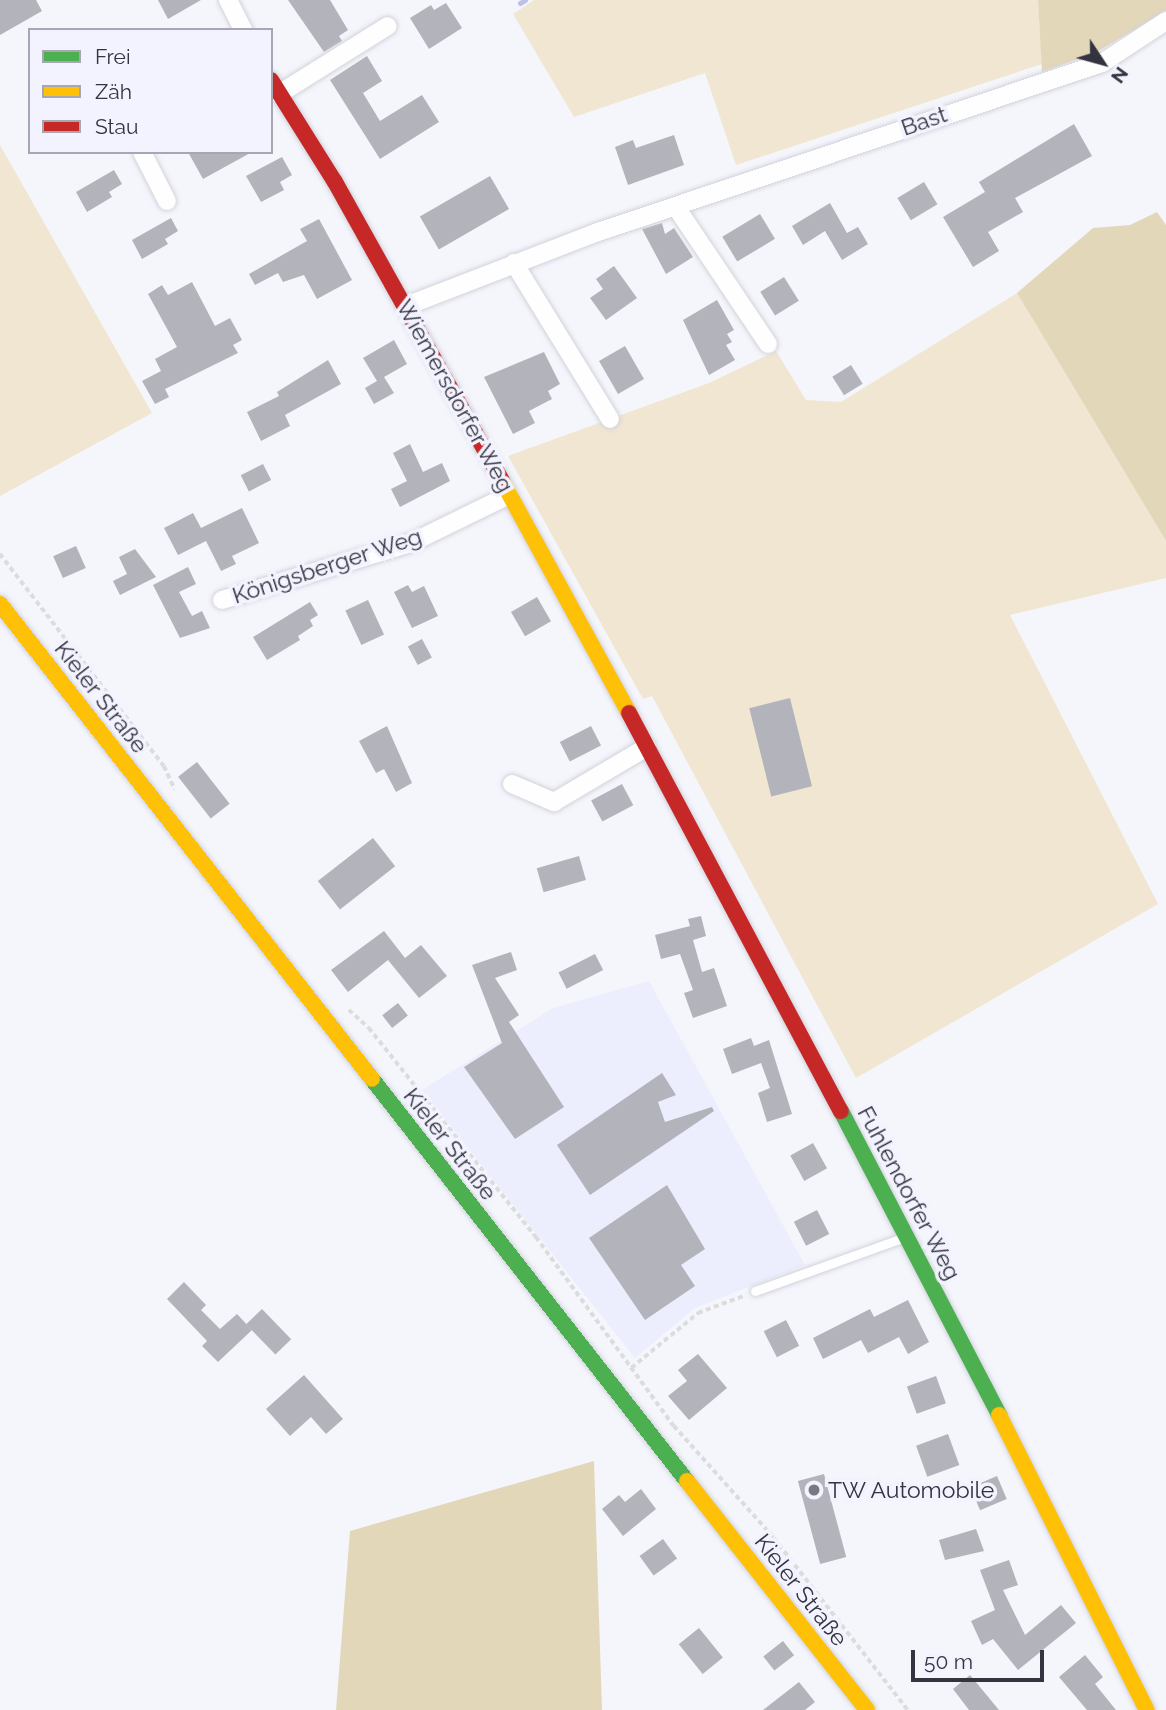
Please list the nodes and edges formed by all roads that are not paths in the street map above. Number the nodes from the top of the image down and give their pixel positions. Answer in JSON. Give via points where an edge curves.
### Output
{"nodes":[{"id":1,"x":228,"y":0,"type":"edge"},
{"id":2,"x":1166,"y":21,"type":"edge"},
{"id":3,"x":387,"y":26,"type":"dead end"},
{"id":4,"x":242,"y":28,"type":"edge"},
{"id":5,"x":275,"y":87,"type":"edge"},
{"id":6,"x":143,"y":154,"type":"edge"},
{"id":7,"x":167,"y":201,"type":"dead end"},
{"id":8,"x":676,"y":207,"type":"junction"},
{"id":9,"x":514,"y":263,"type":"junction"},
{"id":10,"x":406,"y":306,"type":"junction"},
{"id":11,"x":768,"y":344,"type":"dead end"},
{"id":12,"x":610,"y":419,"type":"dead end"},
{"id":13,"x":509,"y":495,"type":"junction"},
{"id":14,"x":222,"y":600,"type":"dead end"},
{"id":15,"x":0,"y":604,"type":"edge"},
{"id":16,"x":624,"y":702,"type":"joint"},
{"id":17,"x":648,"y":747,"type":"junction"},
{"id":18,"x":512,"y":784,"type":"dead end"},
{"id":19,"x":906,"y":1237,"type":"junction"},
{"id":20,"x":755,"y":1292,"type":"road end"},
{"id":21,"x":867,"y":1710,"type":"edge"},
{"id":22,"x":1147,"y":1710,"type":"edge"}],
"edges":[{"from":1,"to":4,"type":"street"},
{"from":2,"to":8,"type":"street","name":"Bast","via":[[1102,63]]},
{"from":3,"to":5,"type":"street","name":"Wiemersdorfer Weg"},
{"from":5,"to":10,"type":"street","name":"Wiemersdorfer Weg"},
{"from":6,"to":7,"type":"street"},
{"from":8,"to":9,"type":"street","name":"Bast"},
{"from":8,"to":11,"type":"street"},
{"from":9,"to":10,"type":"street","name":"Bast"},
{"from":9,"to":12,"type":"street"},
{"from":10,"to":13,"type":"street","name":"Wiemersdorfer Weg"},
{"from":13,"to":14,"type":"street","name":"Königsberger Weg","via":[[411,543]]},
{"from":13,"to":16,"type":"street","name":"Wiemersdorfer Weg"},
{"from":15,"to":21,"type":"street","name":"Kieler Straße"},
{"from":16,"to":17,"type":"street","name":"Fuhlendorfer Weg"},
{"from":17,"to":18,"type":"street","via":[[554,802]]},
{"from":17,"to":19,"type":"street","name":"Fuhlendorfer Weg"},
{"from":19,"to":20,"type":"lane"},
{"from":19,"to":22,"type":"street","name":"Fuhlendorfer Weg"}]}
